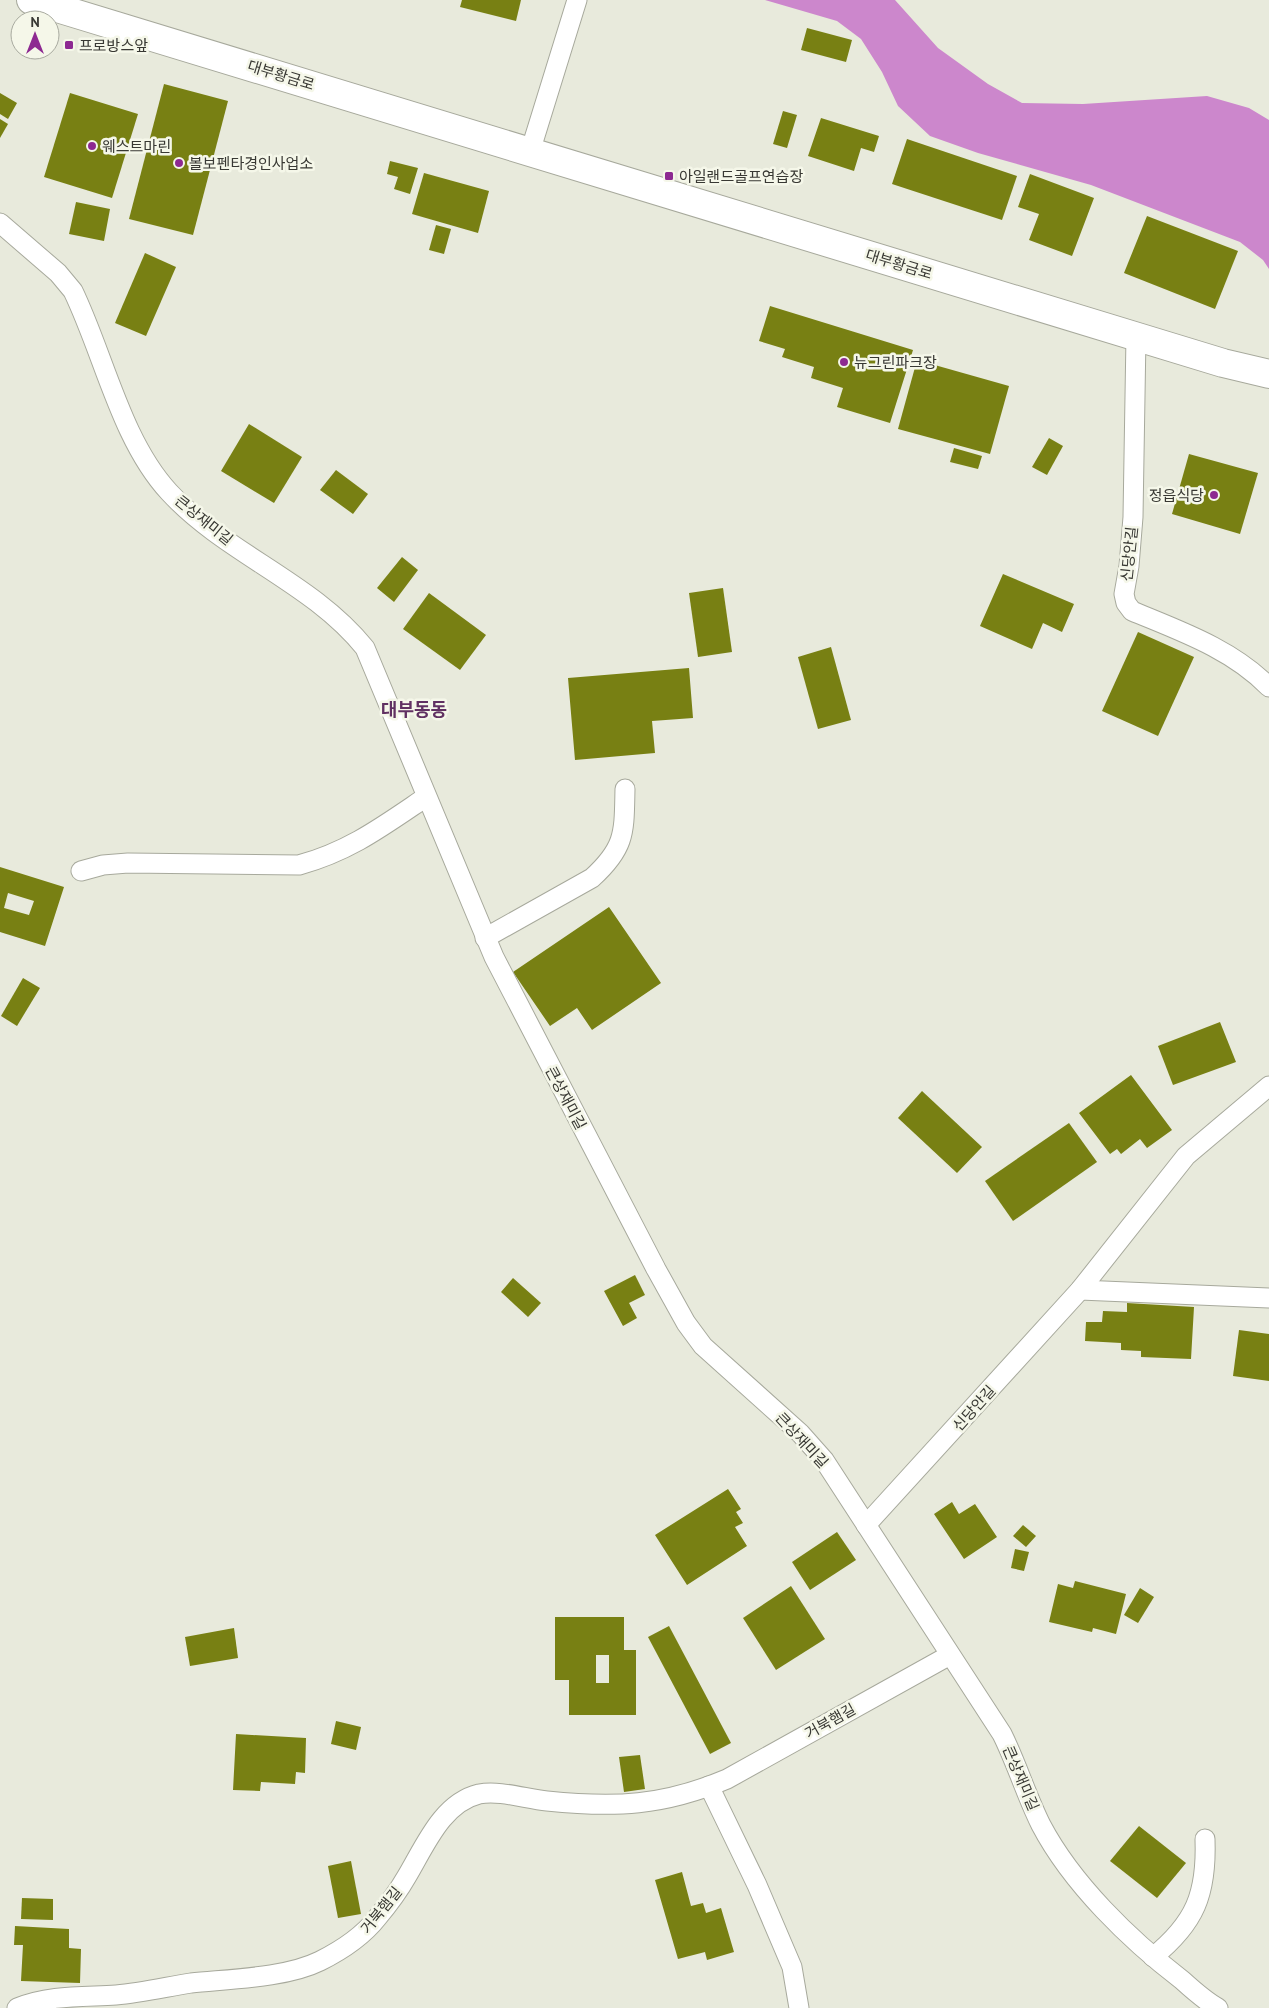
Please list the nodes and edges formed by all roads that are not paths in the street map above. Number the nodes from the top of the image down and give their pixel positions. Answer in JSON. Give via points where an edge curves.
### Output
{"nodes":[{"id":1,"x":31,"y":0,"type":"edge"},
{"id":2,"x":577,"y":0,"type":"edge"},
{"id":3,"x":530,"y":152,"type":"junction"},
{"id":4,"x":0,"y":223,"type":"edge"},
{"id":5,"x":1136,"y":336,"type":"junction"},
{"id":6,"x":1269,"y":374,"type":"edge"},
{"id":7,"x":1269,"y":687,"type":"edge"},
{"id":8,"x":625,"y":789,"type":"dead end"},
{"id":9,"x":426,"y":797,"type":"junction"},
{"id":10,"x":81,"y":871,"type":"dead end"},
{"id":11,"x":485,"y":938,"type":"junction"},
{"id":12,"x":1269,"y":1086,"type":"edge"},
{"id":13,"x":1080,"y":1290,"type":"junction"},
{"id":14,"x":1269,"y":1298,"type":"edge"},
{"id":15,"x":866,"y":1525,"type":"junction"},
{"id":16,"x":950,"y":1655,"type":"junction"},
{"id":17,"x":709,"y":1786,"type":"junction"},
{"id":18,"x":1205,"y":1839,"type":"dead end"},
{"id":19,"x":1153,"y":1957,"type":"junction"},
{"id":20,"x":17,"y":2008,"type":"edge"},
{"id":21,"x":799,"y":2008,"type":"edge"},
{"id":22,"x":1218,"y":2008,"type":"edge"}],
"edges":[{"from":1,"to":3,"type":"main road","name":"대부황금로"},
{"from":2,"to":3,"type":"lane"},
{"from":3,"to":5,"type":"main road","name":"대부황금로"},
{"from":4,"to":9,"type":"lane","name":"큰상재미길","via":[[58,273],[73,291],[128,426],[169,492],[195,516],[316,601],[349,628],[365,648]]},
{"from":5,"to":6,"type":"main road","name":"대부황금로"},
{"from":5,"to":7,"type":"lane","name":"신당안길","via":[[1133,517],[1124,594],[1126,603],[1132,611],[1234,658]]},
{"from":8,"to":11,"type":"lane","via":[[624,832],[617,851],[606,865],[592,878]]},
{"from":9,"to":10,"type":"lane","via":[[356,844],[300,865],[128,863],[103,864]]},
{"from":9,"to":11,"type":"lane","name":"큰상재미길"},
{"from":11,"to":15,"type":"lane","name":"큰상재미길","via":[[686,1323],[704,1346],[800,1433],[824,1460]]},
{"from":12,"to":13,"type":"lane","name":"신당안길","via":[[1186,1156]]},
{"from":13,"to":14,"type":"lane"},
{"from":13,"to":15,"type":"lane","name":"신당안길"},
{"from":15,"to":16,"type":"lane","name":"큰상재미길"},
{"from":16,"to":17,"type":"lane","name":"거북햄길"},
{"from":16,"to":19,"type":"lane","name":"큰상재미길","via":[[1002,1734],[1042,1827],[1067,1865]]},
{"from":17,"to":20,"type":"lane","name":"거북햄길","via":[[690,1794],[623,1806],[481,1794],[466,1799],[451,1810],[434,1829],[406,1878],[376,1920],[350,1945],[318,1962],[275,1974],[130,1994],[40,2000]]},
{"from":17,"to":21,"type":"lane","via":[[792,1967]]},
{"from":18,"to":19,"type":"lane","via":[[1206,1866],[1190,1918],[1173,1940]]},
{"from":19,"to":22,"type":"lane","name":"큰상재미길"}]}
